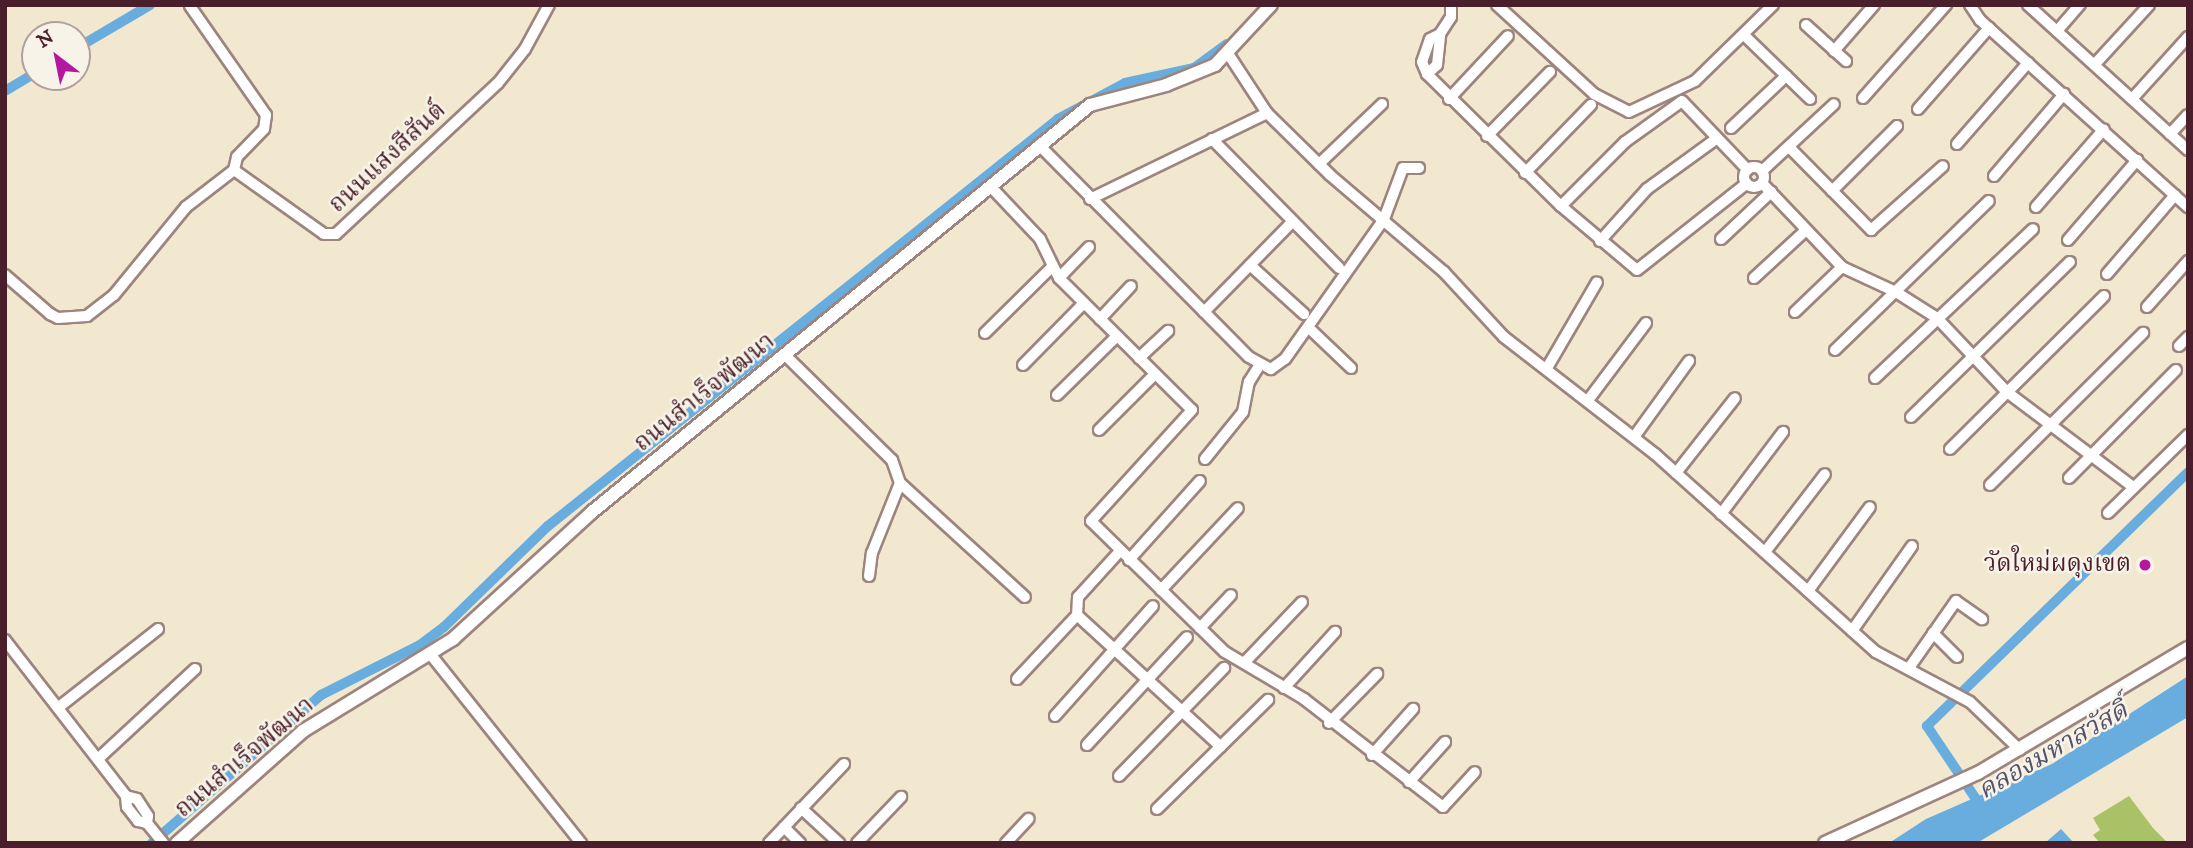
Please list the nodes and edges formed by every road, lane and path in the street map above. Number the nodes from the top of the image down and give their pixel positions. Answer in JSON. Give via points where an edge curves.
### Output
{"nodes":[{"id":1,"x":549,"y":5,"type":"edge"},
{"id":2,"x":1271,"y":5,"type":"edge"},
{"id":3,"x":1451,"y":5,"type":"edge"},
{"id":4,"x":1497,"y":5,"type":"edge"},
{"id":5,"x":1874,"y":5,"type":"edge"},
{"id":6,"x":1946,"y":5,"type":"edge"},
{"id":7,"x":1970,"y":5,"type":"edge"},
{"id":8,"x":2028,"y":5,"type":"edge"},
{"id":9,"x":2080,"y":5,"type":"edge"},
{"id":10,"x":2148,"y":5,"type":"edge"},
{"id":11,"x":190,"y":6,"type":"edge"},
{"id":12,"x":1766,"y":7,"type":"edge"},
{"id":13,"x":1806,"y":25,"type":"dead end"},
{"id":14,"x":1989,"y":28,"type":"junction"},
{"id":15,"x":2057,"y":30,"type":"junction"},
{"id":16,"x":1744,"y":35,"type":"junction"},
{"id":17,"x":1508,"y":36,"type":"dead end"},
{"id":18,"x":2188,"y":37,"type":"edge"},
{"id":19,"x":1835,"y":51,"type":"junction"},
{"id":20,"x":1229,"y":55,"type":"junction"},
{"id":21,"x":1846,"y":61,"type":"dead end"},
{"id":22,"x":2028,"y":63,"type":"junction"},
{"id":23,"x":2095,"y":64,"type":"junction"},
{"id":24,"x":1550,"y":72,"type":"dead end"},
{"id":25,"x":1786,"y":76,"type":"junction"},
{"id":26,"x":2064,"y":94,"type":"junction"},
{"id":27,"x":1863,"y":98,"type":"dead end"},
{"id":28,"x":1449,"y":99,"type":"junction"},
{"id":29,"x":1810,"y":99,"type":"dead end"},
{"id":30,"x":2133,"y":99,"type":"junction"},
{"id":31,"x":1382,"y":104,"type":"dead end"},
{"id":32,"x":1834,"y":104,"type":"dead end"},
{"id":33,"x":1591,"y":105,"type":"dead end"},
{"id":34,"x":1918,"y":109,"type":"dead end"},
{"id":35,"x":1268,"y":113,"type":"junction"},
{"id":36,"x":2188,"y":115,"type":"edge"},
{"id":37,"x":1897,"y":126,"type":"dead end"},
{"id":38,"x":1731,"y":128,"type":"dead end"},
{"id":39,"x":2104,"y":128,"type":"junction"},
{"id":40,"x":2170,"y":134,"type":"junction"},
{"id":41,"x":1487,"y":136,"type":"junction"},
{"id":42,"x":1212,"y":139,"type":"junction"},
{"id":43,"x":1716,"y":139,"type":"junction"},
{"id":44,"x":1956,"y":144,"type":"dead end"},
{"id":45,"x":1039,"y":145,"type":"junction"},
{"id":46,"x":1788,"y":147,"type":"junction"},
{"id":47,"x":2188,"y":150,"type":"edge"},
{"id":48,"x":2137,"y":160,"type":"junction"},
{"id":49,"x":1319,"y":164,"type":"junction"},
{"id":50,"x":1943,"y":166,"type":"dead end"},
{"id":51,"x":1419,"y":168,"type":"dead end"},
{"id":52,"x":234,"y":170,"type":"junction"},
{"id":53,"x":1748,"y":170,"type":"junction"},
{"id":54,"x":1762,"y":171,"type":"junction"},
{"id":55,"x":1525,"y":173,"type":"junction"},
{"id":56,"x":1994,"y":176,"type":"dead end"},
{"id":57,"x":1747,"y":183,"type":"junction"},
{"id":58,"x":1762,"y":183,"type":"junction"},
{"id":59,"x":992,"y":188,"type":"junction"},
{"id":60,"x":1832,"y":191,"type":"junction"},
{"id":61,"x":1772,"y":192,"type":"junction"},
{"id":62,"x":2175,"y":195,"type":"junction"},
{"id":63,"x":1090,"y":199,"type":"junction"},
{"id":64,"x":1989,"y":201,"type":"dead end"},
{"id":65,"x":1560,"y":206,"type":"junction"},
{"id":66,"x":2036,"y":207,"type":"dead end"},
{"id":67,"x":2188,"y":207,"type":"edge"},
{"id":68,"x":1384,"y":219,"type":"junction"},
{"id":69,"x":1293,"y":221,"type":"junction"},
{"id":70,"x":2033,"y":229,"type":"dead end"},
{"id":71,"x":1805,"y":231,"type":"junction"},
{"id":72,"x":1721,"y":239,"type":"dead end"},
{"id":73,"x":2068,"y":240,"type":"dead end"},
{"id":74,"x":1600,"y":242,"type":"junction"},
{"id":75,"x":1089,"y":247,"type":"dead end"},
{"id":76,"x":2188,"y":261,"type":"edge"},
{"id":77,"x":2070,"y":262,"type":"dead end"},
{"id":78,"x":1250,"y":265,"type":"junction"},
{"id":79,"x":1053,"y":266,"type":"junction"},
{"id":80,"x":1842,"y":267,"type":"junction"},
{"id":81,"x":1339,"y":268,"type":"dead end"},
{"id":82,"x":2107,"y":274,"type":"dead end"},
{"id":83,"x":5,"y":275,"type":"edge"},
{"id":84,"x":1059,"y":278,"type":"junction"},
{"id":85,"x":1754,"y":278,"type":"dead end"},
{"id":86,"x":1597,"y":282,"type":"dead end"},
{"id":87,"x":1130,"y":286,"type":"dead end"},
{"id":88,"x":1896,"y":292,"type":"junction"},
{"id":89,"x":2104,"y":296,"type":"dead end"},
{"id":90,"x":1084,"y":303,"type":"junction"},
{"id":91,"x":2147,"y":307,"type":"dead end"},
{"id":92,"x":1795,"y":312,"type":"dead end"},
{"id":93,"x":1204,"y":313,"type":"junction"},
{"id":94,"x":1304,"y":314,"type":"dead end"},
{"id":95,"x":1937,"y":318,"type":"junction"},
{"id":96,"x":1100,"y":319,"type":"junction"},
{"id":97,"x":1646,"y":323,"type":"dead end"},
{"id":98,"x":1309,"y":328,"type":"junction"},
{"id":99,"x":1168,"y":331,"type":"dead end"},
{"id":100,"x":985,"y":332,"type":"dead end"},
{"id":101,"x":2143,"y":333,"type":"dead end"},
{"id":102,"x":1117,"y":336,"type":"junction"},
{"id":103,"x":2188,"y":337,"type":"edge"},
{"id":104,"x":2179,"y":346,"type":"dead end"},
{"id":105,"x":1835,"y":350,"type":"dead end"},
{"id":106,"x":785,"y":355,"type":"junction"},
{"id":107,"x":1975,"y":357,"type":"junction"},
{"id":108,"x":1139,"y":358,"type":"junction"},
{"id":109,"x":1689,"y":361,"type":"dead end"},
{"id":110,"x":1023,"y":365,"type":"dead end"},
{"id":111,"x":1259,"y":366,"type":"junction"},
{"id":112,"x":1351,"y":368,"type":"dead end"},
{"id":113,"x":1547,"y":368,"type":"junction"},
{"id":114,"x":2176,"y":370,"type":"dead end"},
{"id":115,"x":1156,"y":374,"type":"junction"},
{"id":116,"x":1875,"y":378,"type":"dead end"},
{"id":117,"x":2007,"y":393,"type":"junction"},
{"id":118,"x":1057,"y":396,"type":"dead end"},
{"id":119,"x":1735,"y":398,"type":"dead end"},
{"id":120,"x":1589,"y":399,"type":"junction"},
{"id":121,"x":1911,"y":416,"type":"dead end"},
{"id":122,"x":2050,"y":424,"type":"junction"},
{"id":123,"x":1099,"y":430,"type":"dead end"},
{"id":124,"x":1783,"y":432,"type":"dead end"},
{"id":125,"x":2188,"y":435,"type":"edge"},
{"id":126,"x":1634,"y":437,"type":"junction"},
{"id":127,"x":1950,"y":449,"type":"dead end"},
{"id":128,"x":2091,"y":456,"type":"junction"},
{"id":129,"x":1205,"y":459,"type":"dead end"},
{"id":130,"x":1676,"y":473,"type":"junction"},
{"id":131,"x":1825,"y":474,"type":"dead end"},
{"id":132,"x":2069,"y":478,"type":"dead end"},
{"id":133,"x":1200,"y":481,"type":"dead end"},
{"id":134,"x":900,"y":483,"type":"junction"},
{"id":135,"x":1990,"y":485,"type":"dead end"},
{"id":136,"x":2133,"y":487,"type":"junction"},
{"id":137,"x":1238,"y":508,"type":"dead end"},
{"id":138,"x":1870,"y":508,"type":"dead end"},
{"id":139,"x":2108,"y":513,"type":"dead end"},
{"id":140,"x":1721,"y":514,"type":"junction"},
{"id":141,"x":1912,"y":546,"type":"dead end"},
{"id":142,"x":1119,"y":551,"type":"junction"},
{"id":143,"x":1765,"y":552,"type":"junction"},
{"id":144,"x":1129,"y":560,"type":"junction"},
{"id":145,"x":869,"y":576,"type":"dead end"},
{"id":146,"x":1161,"y":590,"type":"junction"},
{"id":147,"x":1808,"y":592,"type":"junction"},
{"id":148,"x":1231,"y":595,"type":"dead end"},
{"id":149,"x":1025,"y":597,"type":"dead end"},
{"id":150,"x":1302,"y":602,"type":"dead end"},
{"id":151,"x":1153,"y":606,"type":"dead end"},
{"id":152,"x":1077,"y":615,"type":"junction"},
{"id":153,"x":1982,"y":619,"type":"dead end"},
{"id":154,"x":1200,"y":628,"type":"junction"},
{"id":155,"x":158,"y":629,"type":"dead end"},
{"id":156,"x":1852,"y":631,"type":"junction"},
{"id":157,"x":1335,"y":632,"type":"dead end"},
{"id":158,"x":1933,"y":634,"type":"junction"},
{"id":159,"x":1187,"y":637,"type":"dead end"},
{"id":160,"x":5,"y":640,"type":"edge"},
{"id":161,"x":1113,"y":648,"type":"junction"},
{"id":162,"x":2188,"y":648,"type":"edge"},
{"id":163,"x":431,"y":654,"type":"junction"},
{"id":164,"x":1957,"y":657,"type":"dead end"},
{"id":165,"x":1244,"y":663,"type":"junction"},
{"id":166,"x":1224,"y":668,"type":"dead end"},
{"id":167,"x":1909,"y":668,"type":"junction"},
{"id":168,"x":195,"y":670,"type":"dead end"},
{"id":169,"x":1377,"y":674,"type":"dead end"},
{"id":170,"x":1017,"y":679,"type":"dead end"},
{"id":171,"x":1146,"y":679,"type":"junction"},
{"id":172,"x":1284,"y":688,"type":"junction"},
{"id":173,"x":1268,"y":700,"type":"dead end"},
{"id":174,"x":59,"y":707,"type":"junction"},
{"id":175,"x":1413,"y":709,"type":"dead end"},
{"id":176,"x":1181,"y":710,"type":"junction"},
{"id":177,"x":1055,"y":716,"type":"dead end"},
{"id":178,"x":1329,"y":723,"type":"junction"},
{"id":179,"x":1445,"y":742,"type":"dead end"},
{"id":180,"x":1087,"y":745,"type":"dead end"},
{"id":181,"x":1221,"y":747,"type":"junction"},
{"id":182,"x":2020,"y":750,"type":"junction"},
{"id":183,"x":1372,"y":755,"type":"junction"},
{"id":184,"x":99,"y":758,"type":"junction"},
{"id":185,"x":844,"y":764,"type":"dead end"},
{"id":186,"x":1475,"y":772,"type":"dead end"},
{"id":187,"x":1119,"y":776,"type":"dead end"},
{"id":188,"x":1409,"y":782,"type":"junction"},
{"id":189,"x":901,"y":797,"type":"dead end"},
{"id":190,"x":801,"y":808,"type":"junction"},
{"id":191,"x":1157,"y":809,"type":"dead end"},
{"id":192,"x":1028,"y":819,"type":"dead end"},
{"id":193,"x":784,"y":827,"type":"junction"},
{"id":194,"x":162,"y":842,"type":"edge"},
{"id":195,"x":177,"y":843,"type":"edge"},
{"id":196,"x":581,"y":843,"type":"edge"},
{"id":197,"x":769,"y":843,"type":"edge"},
{"id":198,"x":800,"y":843,"type":"edge"},
{"id":199,"x":839,"y":843,"type":"edge"},
{"id":200,"x":858,"y":843,"type":"edge"},
{"id":201,"x":1006,"y":843,"type":"edge"},
{"id":202,"x":1825,"y":843,"type":"edge"}],
"edges":[{"from":1,"to":52,"type":"street","name":"ถนนแสงสีสันต์","via":[[505,76],[382,196],[336,234],[324,234]]},
{"from":2,"to":20,"type":"street","name":"ถนนสำเร็จพัฒนา"},
{"from":3,"to":28,"type":"street","via":[[1451,17],[1440,34],[1443,46],[1437,65],[1427,74]]},
{"from":4,"to":16,"type":"street","via":[[1594,94],[1629,112],[1695,81]]},
{"from":5,"to":19,"type":"street"},
{"from":6,"to":27,"type":"street"},
{"from":7,"to":14,"type":"street"},
{"from":8,"to":15,"type":"street"},
{"from":9,"to":15,"type":"street"},
{"from":10,"to":23,"type":"street"},
{"from":11,"to":52,"type":"street","via":[[266,115],[264,129],[237,157]]},
{"from":12,"to":16,"type":"street"},
{"from":13,"to":19,"type":"street"},
{"from":14,"to":22,"type":"street"},
{"from":14,"to":34,"type":"street"},
{"from":15,"to":23,"type":"street"},
{"from":16,"to":25,"type":"street"},
{"from":17,"to":28,"type":"street"},
{"from":18,"to":30,"type":"street"},
{"from":19,"to":21,"type":"street"},
{"from":20,"to":35,"type":"street"},
{"from":20,"to":45,"type":"street","name":"ถนนสำเร็จพัฒนา","via":[[1193,75],[1090,104]]},
{"from":22,"to":26,"type":"street"},
{"from":22,"to":44,"type":"street"},
{"from":23,"to":30,"type":"street"},
{"from":24,"to":41,"type":"street"},
{"from":25,"to":29,"type":"street"},
{"from":25,"to":38,"type":"street"},
{"from":26,"to":39,"type":"street"},
{"from":26,"to":56,"type":"street"},
{"from":28,"to":41,"type":"street"},
{"from":30,"to":40,"type":"street"},
{"from":31,"to":49,"type":"street"},
{"from":32,"to":46,"type":"street"},
{"from":33,"to":55,"type":"street"},
{"from":35,"to":42,"type":"street"},
{"from":35,"to":49,"type":"street"},
{"from":36,"to":40,"type":"street"},
{"from":37,"to":60,"type":"street"},
{"from":39,"to":48,"type":"street"},
{"from":39,"to":66,"type":"street"},
{"from":40,"to":47,"type":"street"},
{"from":41,"to":55,"type":"street"},
{"from":42,"to":63,"type":"street"},
{"from":42,"to":69,"type":"street"},
{"from":43,"to":53,"type":"street"},
{"from":43,"to":65,"type":"street","via":[[1682,101],[1625,142]]},
{"from":43,"to":74,"type":"street","via":[[1647,189]]},
{"from":45,"to":59,"type":"street","name":"ถนนสำเร็จพัฒนา"},
{"from":45,"to":63,"type":"street"},
{"from":46,"to":54,"type":"street"},
{"from":46,"to":60,"type":"street"},
{"from":48,"to":62,"type":"street"},
{"from":48,"to":73,"type":"street"},
{"from":49,"to":68,"type":"street"},
{"from":50,"to":60,"type":"street","via":[[1871,230]]},
{"from":51,"to":68,"type":"street","via":[[1404,168]]},
{"from":52,"to":83,"type":"street","via":[[186,207],[114,295],[88,316],[58,318]]},
{"from":53,"to":54,"type":"street"},
{"from":53,"to":57,"type":"street"},
{"from":54,"to":58,"type":"street"},
{"from":55,"to":65,"type":"street"},
{"from":57,"to":58,"type":"street","via":[[1754,187]]},
{"from":57,"to":74,"type":"street","via":[[1637,270]]},
{"from":58,"to":61,"type":"street"},
{"from":59,"to":79,"type":"street","via":[[1040,239]]},
{"from":59,"to":106,"type":"street","name":"ถนนสำเร็จพัฒนา"},
{"from":61,"to":71,"type":"street"},
{"from":61,"to":72,"type":"street"},
{"from":62,"to":67,"type":"street"},
{"from":62,"to":82,"type":"street"},
{"from":63,"to":93,"type":"street"},
{"from":64,"to":88,"type":"street"},
{"from":65,"to":74,"type":"street"},
{"from":68,"to":98,"type":"street"},
{"from":68,"to":113,"type":"street","via":[[1444,272],[1504,337]]},
{"from":69,"to":78,"type":"street"},
{"from":69,"to":81,"type":"street"},
{"from":70,"to":95,"type":"street"},
{"from":71,"to":80,"type":"street"},
{"from":71,"to":85,"type":"street"},
{"from":75,"to":84,"type":"street"},
{"from":76,"to":91,"type":"street"},
{"from":77,"to":107,"type":"street"},
{"from":78,"to":93,"type":"street"},
{"from":78,"to":94,"type":"street"},
{"from":79,"to":84,"type":"street"},
{"from":79,"to":100,"type":"street"},
{"from":80,"to":88,"type":"street"},
{"from":80,"to":92,"type":"street"},
{"from":84,"to":90,"type":"street"},
{"from":86,"to":113,"type":"street"},
{"from":87,"to":96,"type":"street"},
{"from":88,"to":95,"type":"street"},
{"from":88,"to":105,"type":"street"},
{"from":89,"to":117,"type":"street"},
{"from":90,"to":96,"type":"street"},
{"from":90,"to":110,"type":"street"},
{"from":93,"to":111,"type":"street"},
{"from":95,"to":107,"type":"street"},
{"from":95,"to":116,"type":"street"},
{"from":96,"to":102,"type":"street"},
{"from":97,"to":120,"type":"street"},
{"from":98,"to":111,"type":"street","via":[[1279,366]]},
{"from":98,"to":112,"type":"street"},
{"from":99,"to":108,"type":"street"},
{"from":101,"to":122,"type":"street"},
{"from":102,"to":108,"type":"street"},
{"from":102,"to":118,"type":"street"},
{"from":103,"to":104,"type":"street"},
{"from":106,"to":134,"type":"street","via":[[892,460]]},
{"from":106,"to":163,"type":"street","name":"ถนนสำเร็จพัฒนา","via":[[592,512]]},
{"from":107,"to":117,"type":"street"},
{"from":107,"to":121,"type":"street"},
{"from":108,"to":115,"type":"street"},
{"from":109,"to":126,"type":"street"},
{"from":111,"to":129,"type":"street","via":[[1249,382],[1243,412]]},
{"from":113,"to":120,"type":"street"},
{"from":114,"to":128,"type":"street"},
{"from":115,"to":123,"type":"street"},
{"from":115,"to":142,"type":"street","via":[[1192,410],[1091,522]]},
{"from":117,"to":122,"type":"street"},
{"from":117,"to":127,"type":"street"},
{"from":119,"to":130,"type":"street"},
{"from":120,"to":126,"type":"street"},
{"from":122,"to":128,"type":"street"},
{"from":122,"to":135,"type":"street"},
{"from":124,"to":140,"type":"street"},
{"from":125,"to":136,"type":"street"},
{"from":126,"to":130,"type":"street"},
{"from":128,"to":132,"type":"street"},
{"from":128,"to":136,"type":"street"},
{"from":130,"to":140,"type":"street"},
{"from":131,"to":143,"type":"street"},
{"from":133,"to":144,"type":"street"},
{"from":134,"to":145,"type":"street","via":[[872,553]]},
{"from":134,"to":149,"type":"street"},
{"from":136,"to":139,"type":"street"},
{"from":137,"to":146,"type":"street"},
{"from":138,"to":147,"type":"street"},
{"from":140,"to":143,"type":"street"},
{"from":141,"to":156,"type":"street"},
{"from":142,"to":144,"type":"street"},
{"from":142,"to":152,"type":"street","via":[[1078,597]]},
{"from":143,"to":147,"type":"street"},
{"from":144,"to":146,"type":"street"},
{"from":146,"to":154,"type":"street"},
{"from":147,"to":156,"type":"street"},
{"from":148,"to":154,"type":"street"},
{"from":150,"to":165,"type":"street"},
{"from":151,"to":161,"type":"street"},
{"from":152,"to":161,"type":"street"},
{"from":152,"to":170,"type":"street"},
{"from":153,"to":158,"type":"street","via":[[1958,600]]},
{"from":154,"to":165,"type":"street"},
{"from":155,"to":174,"type":"street"},
{"from":156,"to":167,"type":"street","via":[[1896,665]]},
{"from":157,"to":172,"type":"street"},
{"from":158,"to":164,"type":"street"},
{"from":158,"to":167,"type":"street"},
{"from":159,"to":171,"type":"street"},
{"from":160,"to":174,"type":"street"},
{"from":161,"to":171,"type":"street"},
{"from":161,"to":177,"type":"street"},
{"from":162,"to":182,"type":"street"},
{"from":163,"to":195,"type":"street","name":"ถนนสำเร็จพัฒนา","via":[[303,731]]},
{"from":163,"to":196,"type":"street"},
{"from":165,"to":172,"type":"street"},
{"from":166,"to":176,"type":"street"},
{"from":167,"to":182,"type":"street","via":[[1970,702]]},
{"from":168,"to":184,"type":"street"},
{"from":169,"to":178,"type":"street"},
{"from":171,"to":176,"type":"street"},
{"from":171,"to":180,"type":"street"},
{"from":172,"to":178,"type":"street","via":[[1304,699]]},
{"from":173,"to":181,"type":"street"},
{"from":174,"to":184,"type":"street"},
{"from":175,"to":183,"type":"street"},
{"from":176,"to":181,"type":"street"},
{"from":176,"to":187,"type":"street"},
{"from":178,"to":183,"type":"street"},
{"from":179,"to":188,"type":"street"},
{"from":181,"to":191,"type":"street"},
{"from":182,"to":202,"type":"street"},
{"from":183,"to":188,"type":"street"},
{"from":184,"to":194,"type":"street","via":[[126,796],[137,800]]},
{"from":185,"to":190,"type":"street"},
{"from":186,"to":188,"type":"street","via":[[1443,807]]},
{"from":189,"to":200,"type":"street"},
{"from":190,"to":193,"type":"street"},
{"from":190,"to":199,"type":"street"},
{"from":192,"to":201,"type":"street"},
{"from":193,"to":197,"type":"street"},
{"from":193,"to":198,"type":"street"}]}
